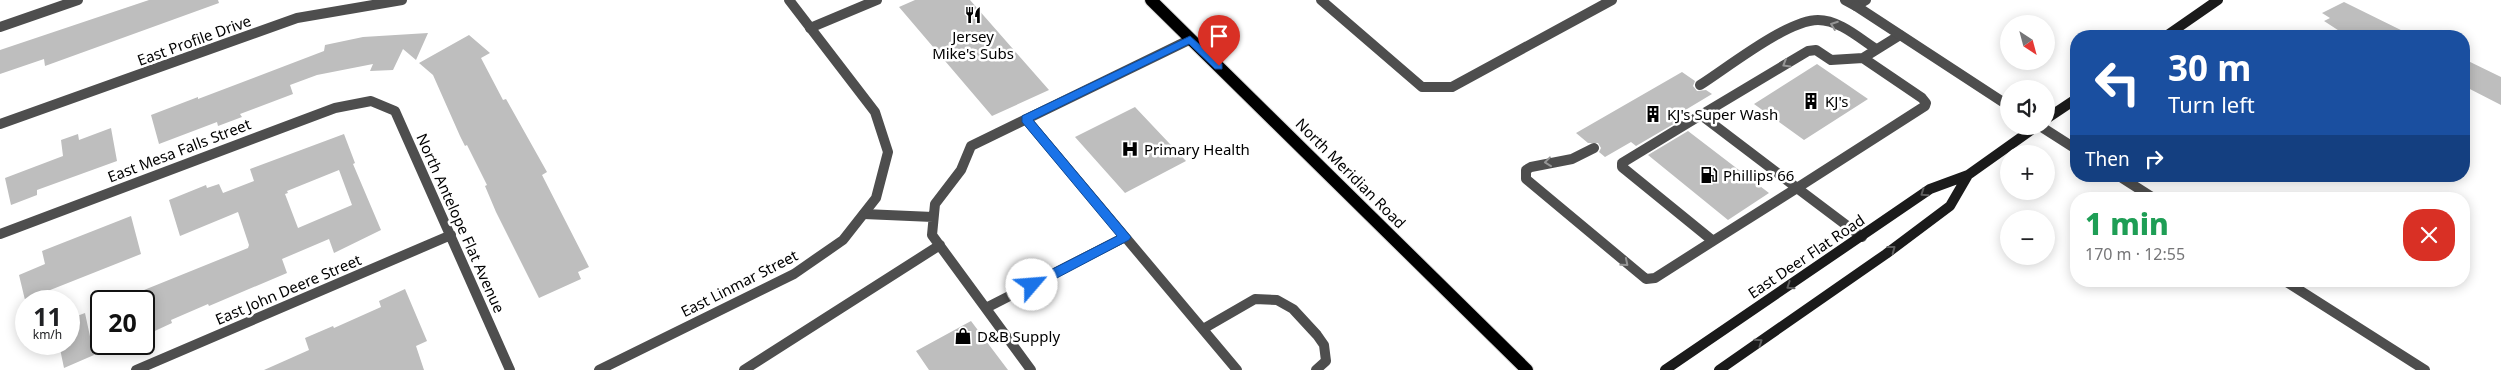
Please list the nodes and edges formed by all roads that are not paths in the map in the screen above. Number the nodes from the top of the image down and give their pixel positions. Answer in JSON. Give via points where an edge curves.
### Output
{"nodes":[{"id":1,"x":78,"y":0,"type":"edge"},
{"id":2,"x":402,"y":0,"type":"edge"},
{"id":3,"x":789,"y":0,"type":"edge"},
{"id":4,"x":876,"y":0,"type":"edge"},
{"id":5,"x":1151,"y":0,"type":"edge"},
{"id":6,"x":1321,"y":0,"type":"edge"},
{"id":7,"x":1612,"y":0,"type":"edge"},
{"id":8,"x":1845,"y":0,"type":"edge"},
{"id":9,"x":1866,"y":0,"type":"edge"},
{"id":10,"x":2218,"y":0,"type":"edge"},
{"id":11,"x":1856,"y":6,"type":"junction"},
{"id":12,"x":0,"y":27,"type":"edge"},
{"id":13,"x":810,"y":28,"type":"junction"},
{"id":14,"x":2175,"y":30,"type":"edge"},
{"id":15,"x":1900,"y":35,"type":"junction"},
{"id":16,"x":1190,"y":39,"type":"junction"},
{"id":17,"x":1876,"y":49,"type":"junction"},
{"id":18,"x":1863,"y":58,"type":"junction"},
{"id":19,"x":1700,"y":85,"type":"dead end"},
{"id":20,"x":2000,"y":100,"type":"edge"},
{"id":21,"x":371,"y":101,"type":"joint"},
{"id":22,"x":2070,"y":103,"type":"edge"},
{"id":23,"x":2055,"y":114,"type":"edge"},
{"id":24,"x":1701,"y":115,"type":"junction"},
{"id":25,"x":1026,"y":119,"type":"junction"},
{"id":26,"x":0,"y":124,"type":"edge"},
{"id":27,"x":2024,"y":135,"type":"edge"},
{"id":28,"x":2054,"y":135,"type":"edge"},
{"id":29,"x":2070,"y":145,"type":"edge"},
{"id":30,"x":1594,"y":148,"type":"dead end"},
{"id":31,"x":1968,"y":175,"type":"junction"},
{"id":32,"x":2128,"y":182,"type":"edge"},
{"id":33,"x":1797,"y":187,"type":"junction"},
{"id":34,"x":2144,"y":192,"type":"edge"},
{"id":35,"x":864,"y":214,"type":"junction"},
{"id":36,"x":933,"y":217,"type":"junction"},
{"id":37,"x":0,"y":234,"type":"edge"},
{"id":38,"x":451,"y":235,"type":"junction"},
{"id":39,"x":1125,"y":237,"type":"junction"},
{"id":40,"x":1862,"y":237,"type":"junction"},
{"id":41,"x":1713,"y":241,"type":"junction"},
{"id":42,"x":940,"y":245,"type":"junction"},
{"id":43,"x":2295,"y":287,"type":"edge"},
{"id":44,"x":986,"y":308,"type":"junction"},
{"id":45,"x":1203,"y":329,"type":"junction"},
{"id":46,"x":136,"y":370,"type":"edge"},
{"id":47,"x":510,"y":370,"type":"edge"},
{"id":48,"x":599,"y":370,"type":"edge"},
{"id":49,"x":744,"y":370,"type":"edge"},
{"id":50,"x":1031,"y":370,"type":"edge"},
{"id":51,"x":1237,"y":370,"type":"edge"},
{"id":52,"x":1316,"y":370,"type":"edge"},
{"id":53,"x":1527,"y":370,"type":"edge"},
{"id":54,"x":1665,"y":370,"type":"edge"},
{"id":55,"x":1719,"y":370,"type":"edge"},
{"id":56,"x":2426,"y":370,"type":"edge"}],
"edges":[{"from":1,"to":12,"type":"street"},
{"from":2,"to":26,"type":"street","name":"East Profile Drive","via":[[297,18]]},
{"from":3,"to":13,"type":"street"},
{"from":4,"to":13,"type":"street"},
{"from":5,"to":16,"type":"main road","name":"North Meridian Road"},
{"from":6,"to":7,"type":"street","via":[[1422,87],[1452,87]]},
{"from":8,"to":11,"type":"street"},
{"from":9,"to":11,"type":"street"},
{"from":10,"to":14,"type":"main road"},
{"from":11,"to":15,"type":"street"},
{"from":13,"to":35,"type":"street","name":"East Linmar Street","via":[[875,112],[888,152],[876,198]]},
{"from":15,"to":17,"type":"street"},
{"from":15,"to":20,"type":"street"},
{"from":16,"to":25,"type":"street"},
{"from":16,"to":53,"type":"main road","name":"North Meridian Road"},
{"from":17,"to":18,"type":"street"},
{"from":17,"to":19,"type":"street","one_way":true,"via":[[1840,26],[1811,21],[1777,36]]},
{"from":18,"to":24,"type":"street","one_way":true,"via":[[1831,60],[1816,50],[1808,51]]},
{"from":18,"to":33,"type":"street","via":[[1926,103]]},
{"from":21,"to":37,"type":"street","name":"East Mesa Falls Street","via":[[334,108]]},
{"from":21,"to":38,"type":"street","name":"North Antelope Flat Avenue","via":[[395,111]]},
{"from":22,"to":23,"type":"main road"},
{"from":24,"to":33,"type":"street"},
{"from":24,"to":41,"type":"street","via":[[1624,160],[1622,167]]},
{"from":25,"to":36,"type":"street","via":[[971,146],[961,170],[935,204]]},
{"from":25,"to":39,"type":"street"},
{"from":27,"to":31,"type":"main road","name":"East Deer Flat Road"},
{"from":28,"to":29,"type":"street"},
{"from":30,"to":41,"type":"street","one_way":true,"via":[[1573,158],[1530,166],[1526,170],[1526,179],[1646,279],[1655,278]]},
{"from":31,"to":40,"type":"main road","name":"East Deer Flat Road","one_way":true,"via":[[1930,189]]},
{"from":55,"to":31,"type":"main road","name":"East Deer Flat Road","one_way":true,"via":[[1950,206]]},
{"from":32,"to":34,"type":"street"},
{"from":33,"to":40,"type":"street"},
{"from":33,"to":41,"type":"street"},
{"from":35,"to":36,"type":"street"},
{"from":35,"to":48,"type":"street","name":"East Linmar Street","via":[[843,240],[794,274]]},
{"from":36,"to":42,"type":"street","via":[[932,234]]},
{"from":38,"to":46,"type":"street","name":"East John Deere Street"},
{"from":38,"to":47,"type":"street","name":"North Antelope Flat Avenue"},
{"from":39,"to":44,"type":"street"},
{"from":39,"to":45,"type":"street"},
{"from":40,"to":54,"type":"main road","name":"East Deer Flat Road","one_way":true},
{"from":42,"to":44,"type":"street"},
{"from":42,"to":49,"type":"street"},
{"from":43,"to":56,"type":"street"},
{"from":44,"to":50,"type":"street"},
{"from":45,"to":51,"type":"street"},
{"from":45,"to":52,"type":"street","via":[[1255,299],[1277,300],[1293,309],[1324,345],[1326,361]]}]}
